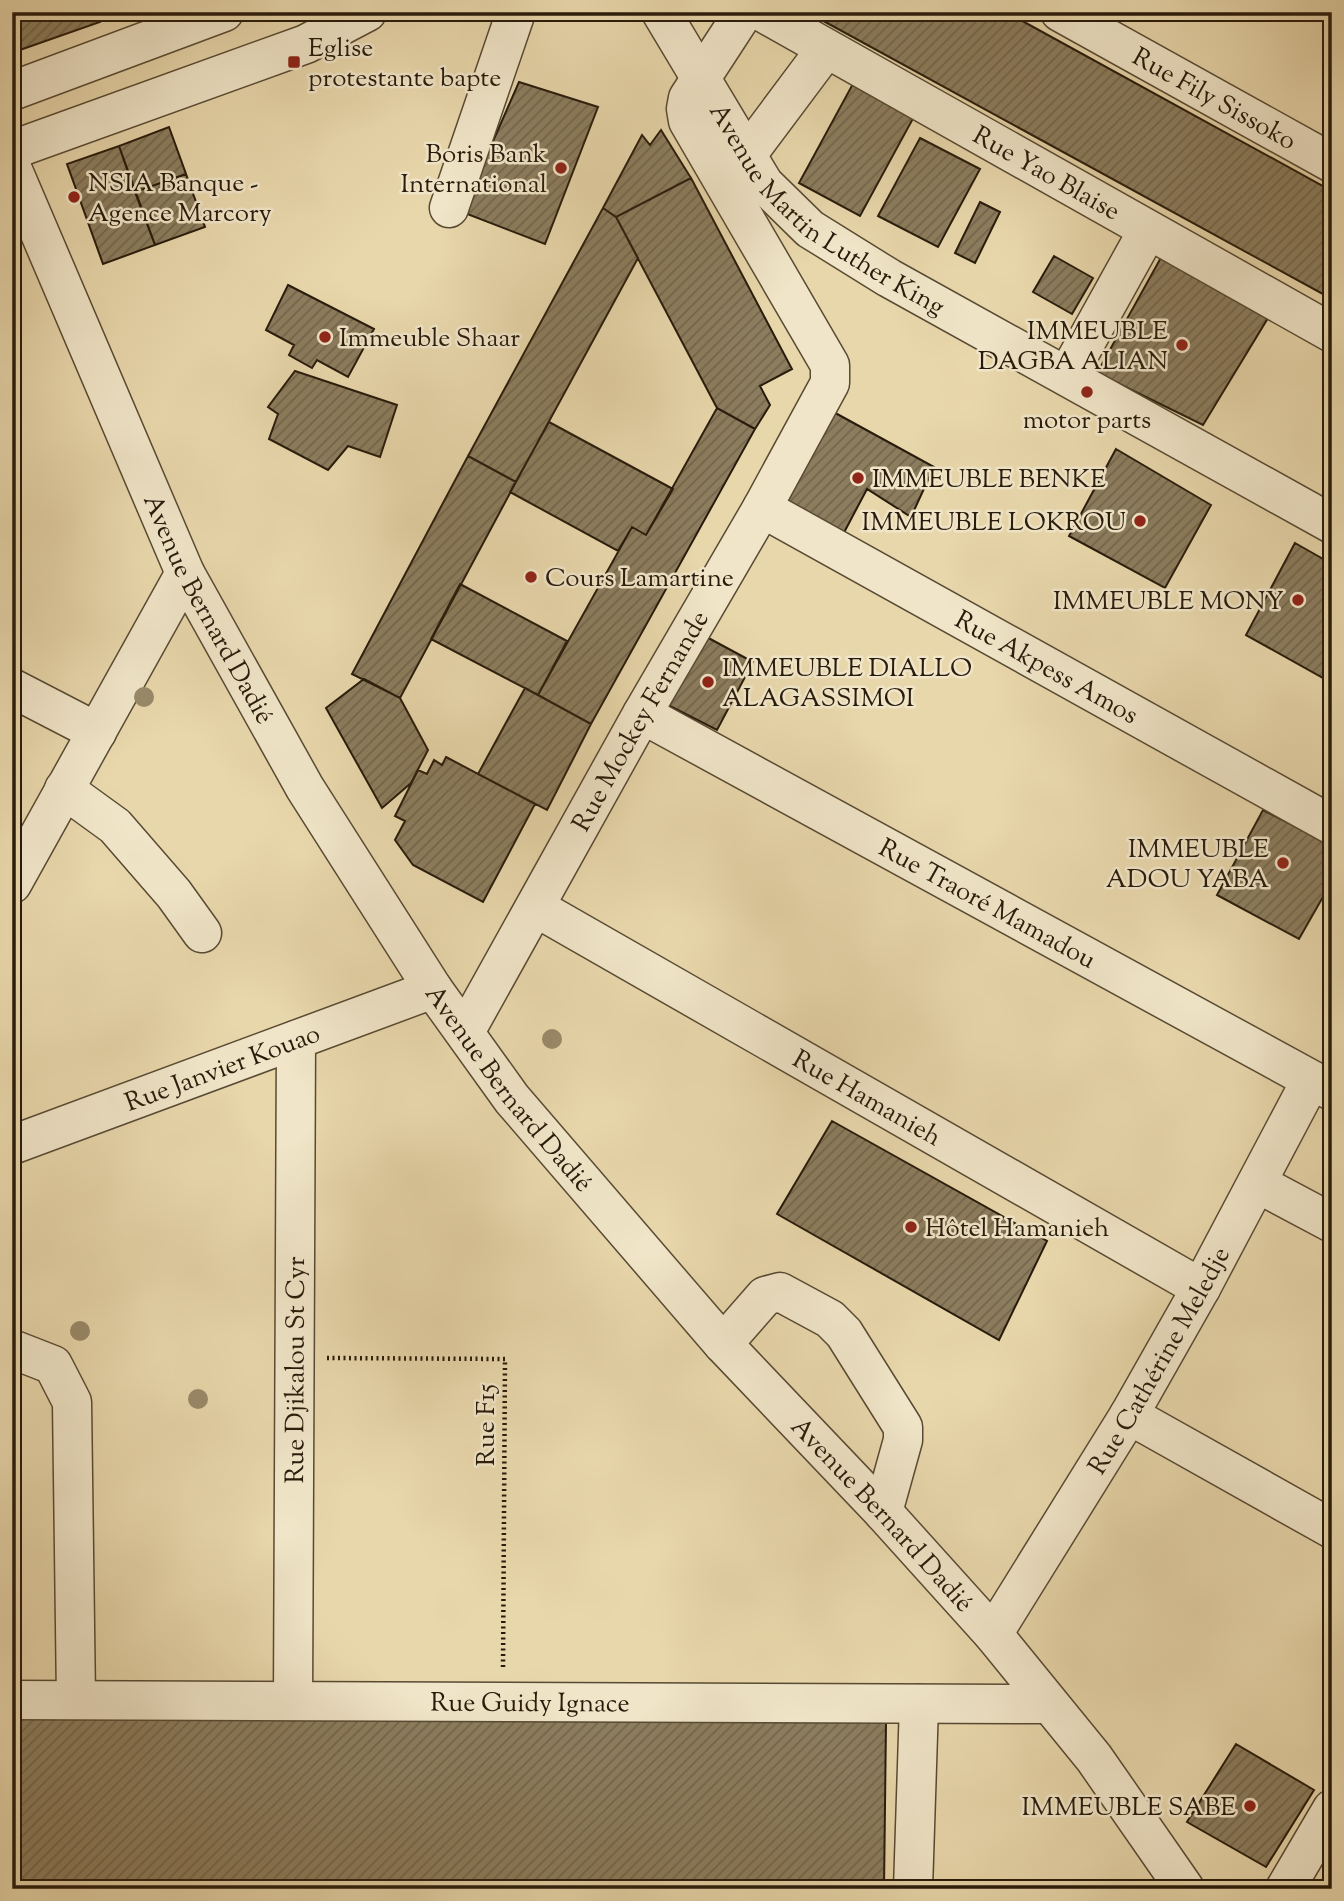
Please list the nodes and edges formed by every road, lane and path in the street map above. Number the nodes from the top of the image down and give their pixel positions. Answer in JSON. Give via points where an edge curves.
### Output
{"nodes":[{"id":1,"x":224,"y":12,"type":"edge"},
{"id":2,"x":367,"y":12,"type":"edge"},
{"id":3,"x":516,"y":12,"type":"edge"},
{"id":4,"x":661,"y":12,"type":"edge"},
{"id":5,"x":744,"y":12,"type":"edge"},
{"id":6,"x":762,"y":12,"type":"edge"},
{"id":7,"x":1060,"y":12,"type":"edge"},
{"id":8,"x":827,"y":49,"type":"junction"},
{"id":9,"x":699,"y":77,"type":"junction"},
{"id":10,"x":12,"y":91,"type":"edge"},
{"id":11,"x":12,"y":150,"type":"edge"},
{"id":12,"x":746,"y":156,"type":"junction"},
{"id":13,"x":1332,"y":163,"type":"edge"},
{"id":14,"x":12,"y":168,"type":"edge"},
{"id":15,"x":449,"y":208,"type":"dead end"},
{"id":16,"x":1148,"y":230,"type":"junction"},
{"id":17,"x":1332,"y":333,"type":"edge"},
{"id":18,"x":1067,"y":376,"type":"junction"},
{"id":19,"x":762,"y":508,"type":"junction"},
{"id":20,"x":1332,"y":524,"type":"edge"},
{"id":21,"x":185,"y":573,"type":"junction"},
{"id":22,"x":12,"y":688,"type":"edge"},
{"id":23,"x":642,"y":714,"type":"junction"},
{"id":24,"x":97,"y":732,"type":"junction"},
{"id":25,"x":64,"y":789,"type":"junction"},
{"id":26,"x":1332,"y":825,"type":"edge"},
{"id":27,"x":12,"y":884,"type":"edge"},
{"id":28,"x":535,"y":906,"type":"junction"},
{"id":29,"x":202,"y":933,"type":"dead end"},
{"id":30,"x":433,"y":989,"type":"junction"},
{"id":31,"x":465,"y":1032,"type":"junction"},
{"id":32,"x":296,"y":1041,"type":"junction"},
{"id":33,"x":1321,"y":1086,"type":"edge"},
{"id":34,"x":12,"y":1145,"type":"edge"},
{"id":35,"x":1257,"y":1183,"type":"junction"},
{"id":36,"x":1332,"y":1223,"type":"edge"},
{"id":37,"x":1201,"y":1288,"type":"junction"},
{"id":38,"x":723,"y":1344,"type":"junction"},
{"id":39,"x":12,"y":1349,"type":"edge"},
{"id":40,"x":295,"y":1358,"type":"junction"},
{"id":41,"x":1129,"y":1415,"type":"junction"},
{"id":42,"x":883,"y":1512,"type":"junction"},
{"id":43,"x":1332,"y":1529,"type":"edge"},
{"id":44,"x":993,"y":1634,"type":"junction"},
{"id":45,"x":12,"y":1700,"type":"edge"},
{"id":46,"x":76,"y":1700,"type":"junction"},
{"id":47,"x":293,"y":1701,"type":"junction"},
{"id":48,"x":503,"y":1702,"type":"junction"},
{"id":49,"x":919,"y":1704,"type":"junction"},
{"id":50,"x":1048,"y":1704,"type":"junction"},
{"id":51,"x":1332,"y":1809,"type":"edge"},
{"id":52,"x":913,"y":1889,"type":"edge"},
{"id":53,"x":1185,"y":1889,"type":"edge"},
{"id":54,"x":1284,"y":1889,"type":"edge"}],
"edges":[{"from":1,"to":10,"type":"street"},
{"from":2,"to":11,"type":"street","via":[[306,44]]},
{"from":3,"to":15,"type":"street"},
{"from":4,"to":9,"type":"street","name":"Avenue Martin Luther King"},
{"from":5,"to":9,"type":"street","name":"Rue Mockey Fernande"},
{"from":6,"to":8,"type":"street","name":"Rue Yao Blaise"},
{"from":7,"to":13,"type":"street","name":"Rue Fily Sissoko"},
{"from":8,"to":12,"type":"street"},
{"from":8,"to":16,"type":"street","name":"Rue Yao Blaise"},
{"from":9,"to":12,"type":"street","name":"Avenue Martin Luther King"},
{"from":9,"to":19,"type":"street","name":"Rue Mockey Fernande","via":[[688,98],[688,121],[830,365],[830,383]]},
{"from":12,"to":18,"type":"street","name":"Avenue Martin Luther King","via":[[764,184],[810,229]]},
{"from":14,"to":21,"type":"street","name":"Avenue Bernard Dadié"},
{"from":16,"to":17,"type":"street","name":"Rue Yao Blaise"},
{"from":16,"to":18,"type":"street"},
{"from":18,"to":20,"type":"street","name":"Avenue Martin Luther King"},
{"from":19,"to":23,"type":"street","name":"Rue Mockey Fernande"},
{"from":19,"to":26,"type":"street","name":"Rue Akpess Amos"},
{"from":21,"to":24,"type":"street"},
{"from":21,"to":30,"type":"street","name":"Avenue Bernard Dadié","via":[[304,788]]},
{"from":22,"to":24,"type":"street"},
{"from":23,"to":28,"type":"street","name":"Rue Mockey Fernande"},
{"from":23,"to":33,"type":"street","name":"Rue Traoré Mamadou"},
{"from":24,"to":25,"type":"street"},
{"from":25,"to":27,"type":"street"},
{"from":25,"to":29,"type":"street","via":[[116,826]]},
{"from":28,"to":31,"type":"street","name":"Rue Mockey Fernande"},
{"from":28,"to":37,"type":"street","name":"Rue Hamanieh"},
{"from":30,"to":31,"type":"street","name":"Avenue Bernard Dadié"},
{"from":30,"to":32,"type":"street","name":"Rue Janvier Kouao"},
{"from":31,"to":38,"type":"street","name":"Avenue Bernard Dadié","via":[[512,1099]]},
{"from":32,"to":34,"type":"street","name":"Rue Janvier Kouao"},
{"from":32,"to":40,"type":"street","name":"Rue Djikalou St Cyr"},
{"from":33,"to":35,"type":"street","name":"Rue Cathérine Meledje"},
{"from":35,"to":36,"type":"street"},
{"from":35,"to":37,"type":"street","name":"Rue Cathérine Meledje"},
{"from":37,"to":41,"type":"street","name":"Rue Cathérine Meledje"},
{"from":38,"to":42,"type":"street","name":"Avenue Bernard Dadié"},
{"from":38,"to":42,"type":"street","via":[[773,1292],[830,1320],[844,1333],[903,1427]]},
{"from":39,"to":46,"type":"street","via":[[53,1365],[72,1402]]},
{"from":40,"to":47,"type":"street","name":"Rue Djikalou St Cyr"},
{"from":40,"to":48,"type":"path","name":"Rue F15","via":[[505,1359]]},
{"from":41,"to":43,"type":"street"},
{"from":41,"to":44,"type":"street","name":"Rue Cathérine Meledje"},
{"from":42,"to":44,"type":"street","name":"Avenue Bernard Dadié"},
{"from":44,"to":50,"type":"street","name":"Avenue Bernard Dadié"},
{"from":45,"to":46,"type":"street","name":"Rue Guidy Ignace"},
{"from":46,"to":47,"type":"street","name":"Rue Guidy Ignace"},
{"from":47,"to":48,"type":"street","name":"Rue Guidy Ignace"},
{"from":48,"to":49,"type":"street","name":"Rue Guidy Ignace"},
{"from":49,"to":50,"type":"street","name":"Rue Guidy Ignace"},
{"from":49,"to":52,"type":"street"},
{"from":50,"to":53,"type":"street","name":"Avenue Bernard Dadié","via":[[1094,1758]]},
{"from":51,"to":54,"type":"street"}]}
